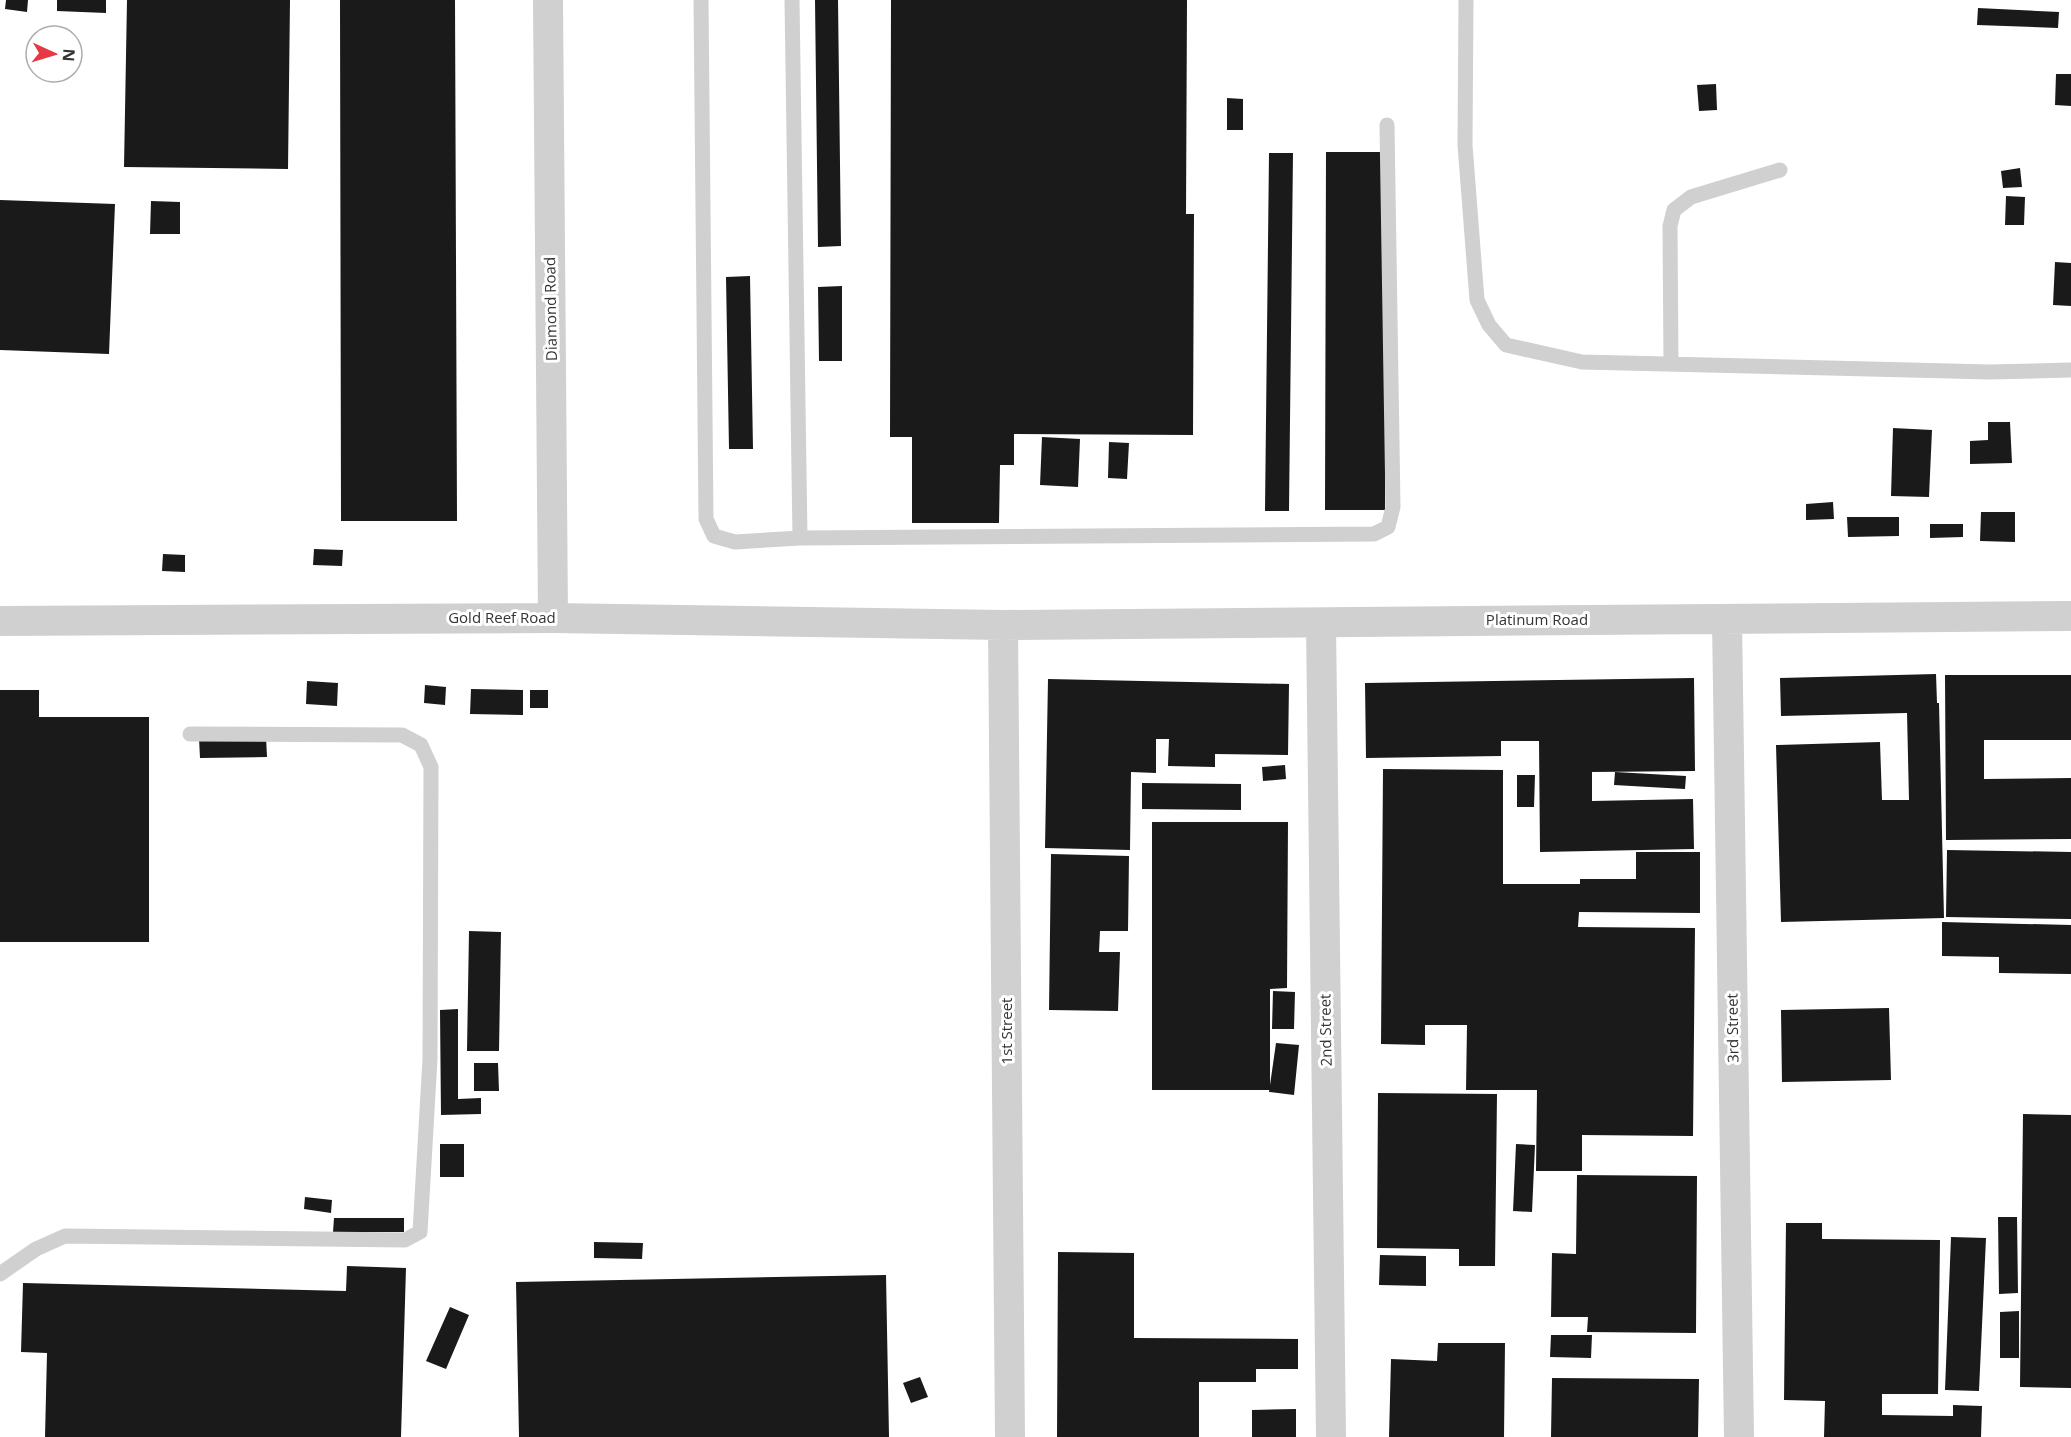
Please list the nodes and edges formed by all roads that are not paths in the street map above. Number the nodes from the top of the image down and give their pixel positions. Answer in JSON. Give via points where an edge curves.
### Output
{"nodes":[{"id":1,"x":548,"y":0,"type":"edge"},
{"id":2,"x":701,"y":0,"type":"edge"},
{"id":3,"x":792,"y":0,"type":"edge"},
{"id":4,"x":1466,"y":0,"type":"edge"},
{"id":5,"x":1387,"y":125,"type":"dead end"},
{"id":6,"x":1780,"y":170,"type":"dead end"},
{"id":7,"x":1671,"y":364,"type":"junction"},
{"id":8,"x":2071,"y":370,"type":"edge"},
{"id":9,"x":800,"y":538,"type":"junction"},
{"id":10,"x":2071,"y":616,"type":"edge"},
{"id":11,"x":554,"y":618,"type":"junction"},
{"id":12,"x":1727,"y":619,"type":"junction"},
{"id":13,"x":0,"y":621,"type":"edge"},
{"id":14,"x":1321,"y":623,"type":"junction"},
{"id":15,"x":1003,"y":625,"type":"junction"},
{"id":16,"x":190,"y":734,"type":"dead end"},
{"id":17,"x":0,"y":1274,"type":"edge"},
{"id":18,"x":1010,"y":1437,"type":"edge"},
{"id":19,"x":1331,"y":1437,"type":"edge"},
{"id":20,"x":1738,"y":1437,"type":"edge"}],
"edges":[{"from":1,"to":11,"type":"street","name":"Diamond Road"},
{"from":2,"to":9,"type":"lane","via":[[706,519],[714,536],[735,542]]},
{"from":3,"to":9,"type":"lane"},
{"from":4,"to":7,"type":"lane","via":[[1465,146],[1477,300],[1489,326],[1506,345],[1582,362]]},
{"from":5,"to":9,"type":"lane","via":[[1393,507],[1388,526],[1374,534]]},
{"from":6,"to":7,"type":"lane","via":[[1691,197],[1674,210],[1670,226]]},
{"from":7,"to":8,"type":"lane","via":[[1990,372]]},
{"from":10,"to":12,"type":"street","name":"Platinum Road"},
{"from":11,"to":13,"type":"street","name":"Gold Reef Road"},
{"from":11,"to":15,"type":"street","name":"Gold Reef Road"},
{"from":12,"to":14,"type":"street","name":"Platinum Road"},
{"from":12,"to":20,"type":"street","name":"3rd Street"},
{"from":14,"to":15,"type":"street","name":"Platinum Road"},
{"from":14,"to":19,"type":"street","name":"2nd Street"},
{"from":15,"to":18,"type":"street","name":"1st Street"},
{"from":16,"to":17,"type":"lane","via":[[402,735],[421,745],[431,767],[431,779],[429,1059],[420,1232],[405,1240],[65,1236],[36,1249]]}]}
